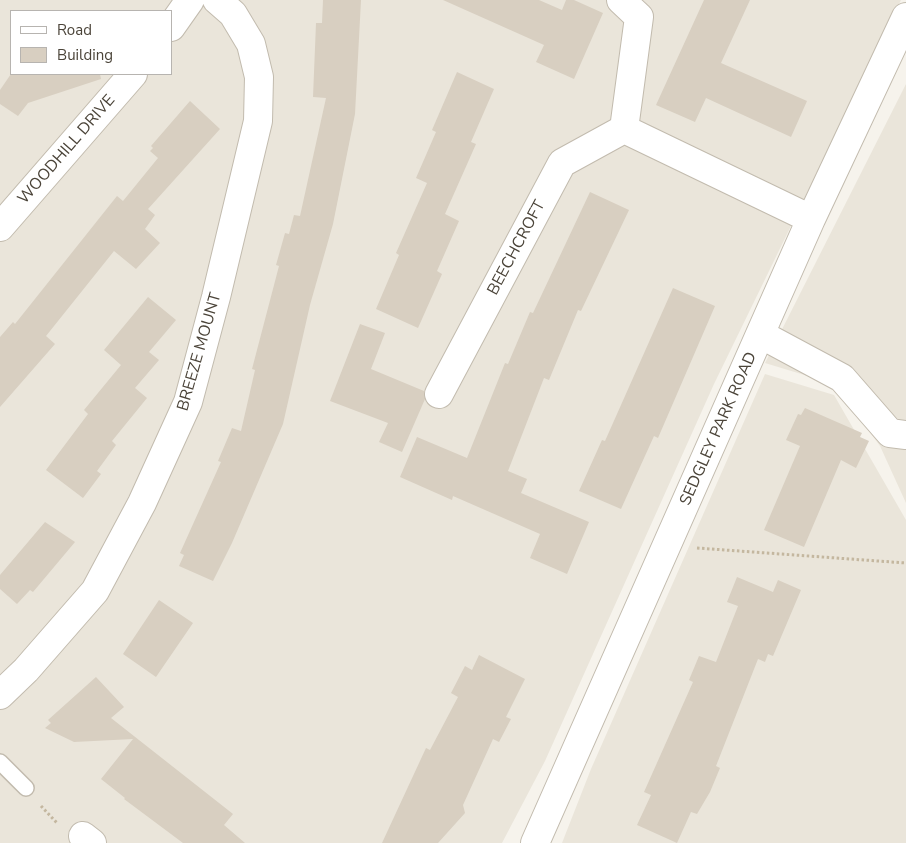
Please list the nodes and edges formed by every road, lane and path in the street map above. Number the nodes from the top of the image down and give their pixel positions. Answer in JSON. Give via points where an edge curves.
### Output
{"nodes":[{"id":1,"x":190,"y":0,"type":"edge"},
{"id":2,"x":217,"y":0,"type":"edge"},
{"id":3,"x":621,"y":0,"type":"edge"},
{"id":4,"x":906,"y":17,"type":"edge"},
{"id":5,"x":172,"y":26,"type":"edge"},
{"id":6,"x":132,"y":75,"type":"edge"},
{"id":7,"x":624,"y":129,"type":"junction"},
{"id":8,"x":811,"y":219,"type":"junction"},
{"id":9,"x":0,"y":227,"type":"edge"},
{"id":10,"x":760,"y":334,"type":"junction"},
{"id":11,"x":439,"y":394,"type":"dead end"},
{"id":12,"x":906,"y":435,"type":"edge"},
{"id":13,"x":667,"y":546,"type":"junction"},
{"id":14,"x":906,"y":563,"type":"edge"},
{"id":15,"x":0,"y":695,"type":"edge"},
{"id":16,"x":0,"y":762,"type":"edge"},
{"id":17,"x":26,"y":788,"type":"joint"},
{"id":18,"x":87,"y":840,"type":"edge"},
{"id":19,"x":535,"y":843,"type":"edge"}],
"edges":[{"from":1,"to":5,"type":"street"},
{"from":2,"to":15,"type":"street","name":"BREEZE MOUNT","via":[[234,14],[251,44],[259,77],[258,121],[188,402],[142,503],[95,591]]},
{"from":3,"to":7,"type":"street","via":[[639,17]]},
{"from":4,"to":8,"type":"street","name":"SEDGLEY PARK ROAD"},
{"from":6,"to":9,"type":"street","name":"WOODHILL DRIVE"},
{"from":7,"to":8,"type":"street"},
{"from":7,"to":11,"type":"street","name":"BEECHCROFT","via":[[562,163]]},
{"from":8,"to":10,"type":"street","name":"SEDGLEY PARK ROAD"},
{"from":10,"to":12,"type":"street","via":[[842,378],[890,433]]},
{"from":10,"to":13,"type":"street","name":"SEDGLEY PARK ROAD"},
{"from":13,"to":14,"type":"path"},
{"from":13,"to":19,"type":"street","name":"SEDGLEY PARK ROAD"},
{"from":16,"to":17,"type":"lane"},
{"from":17,"to":18,"type":"path","via":[[53,821]]}]}
